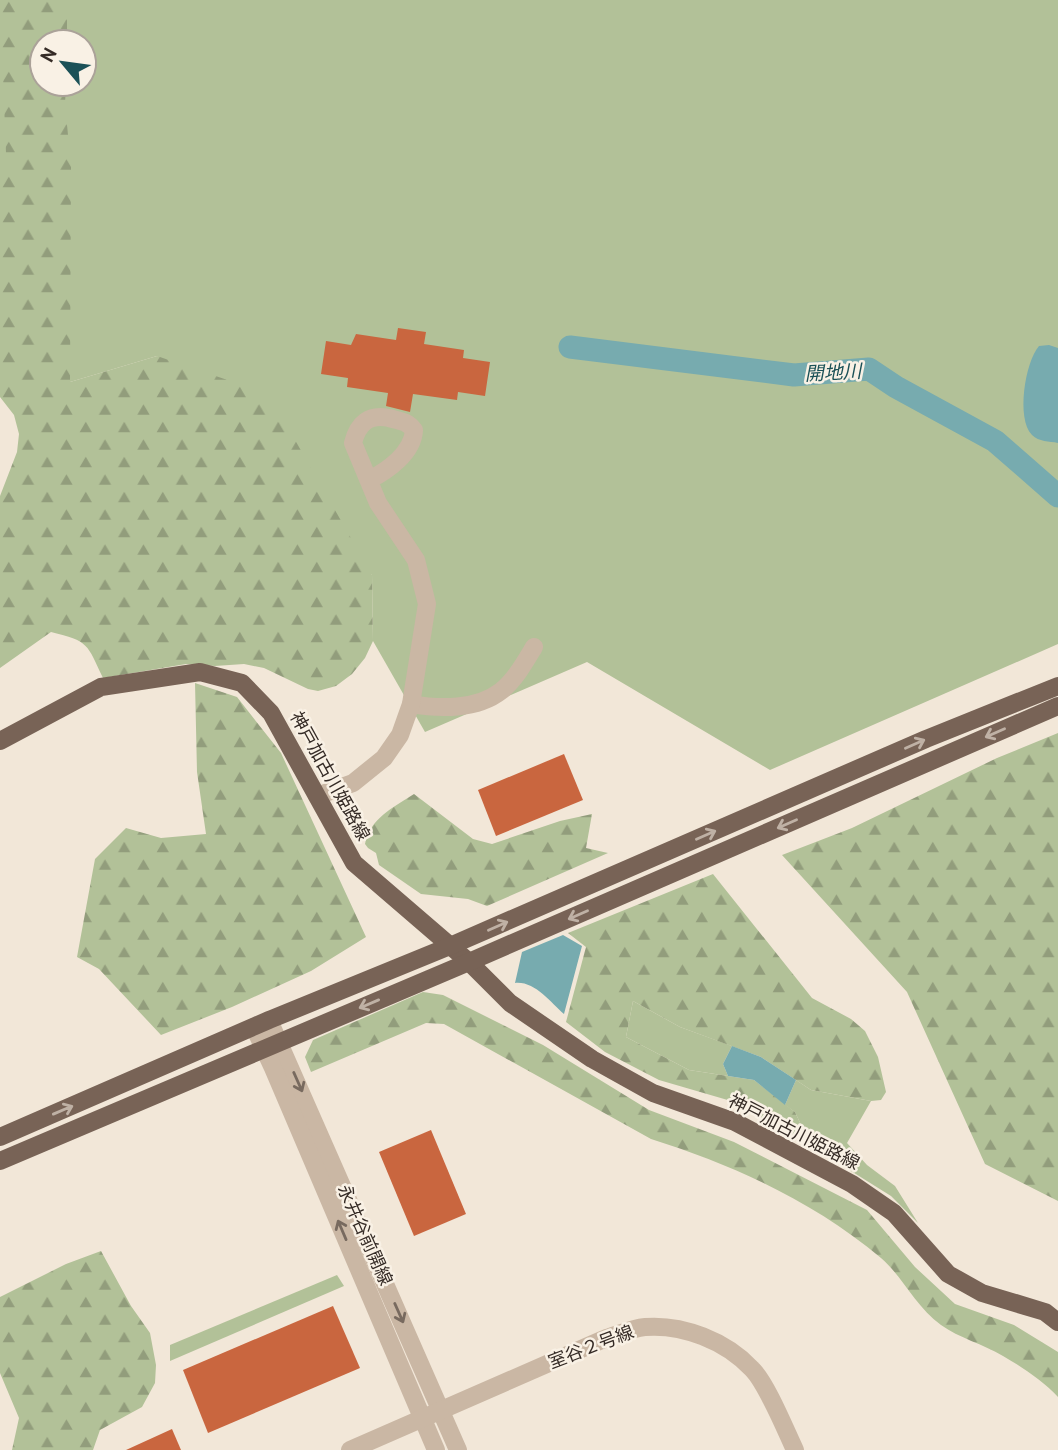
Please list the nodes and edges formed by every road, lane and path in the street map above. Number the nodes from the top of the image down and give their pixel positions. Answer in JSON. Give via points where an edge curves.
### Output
{"nodes":[{"id":1,"x":369,"y":480,"type":"dead end"},
{"id":2,"x":534,"y":647,"type":"dead end"},
{"id":3,"x":1058,"y":686,"type":"edge"},
{"id":4,"x":411,"y":704,"type":"junction"},
{"id":5,"x":1058,"y":706,"type":"edge"},
{"id":6,"x":0,"y":741,"type":"edge"},
{"id":7,"x":317,"y":796,"type":"junction"},
{"id":8,"x":450,"y":946,"type":"junction"},
{"id":9,"x":469,"y":962,"type":"junction"},
{"id":10,"x":261,"y":1024,"type":"junction"},
{"id":11,"x":271,"y":1045,"type":"junction"},
{"id":12,"x":0,"y":1137,"type":"edge"},
{"id":13,"x":0,"y":1161,"type":"edge"},
{"id":14,"x":1058,"y":1322,"type":"edge"},
{"id":15,"x":441,"y":1409,"type":"junction"},
{"id":16,"x":422,"y":1419,"type":"junction"},
{"id":17,"x":350,"y":1450,"type":"edge"},
{"id":18,"x":436,"y":1450,"type":"edge"},
{"id":19,"x":458,"y":1450,"type":"edge"},
{"id":20,"x":794,"y":1450,"type":"edge"}],
"edges":[{"from":1,"to":4,"type":"street","via":[[378,503],[416,560],[427,604]]},
{"from":2,"to":4,"type":"street","via":[[500,692],[452,707]]},
{"from":8,"to":3,"type":"main road","one_way":true},
{"from":4,"to":7,"type":"street","via":[[400,735],[384,758],[353,783]]},
{"from":5,"to":9,"type":"main road","one_way":true},
{"from":6,"to":7,"type":"main road","name":"神戸加古川姫路線","via":[[101,687],[200,673],[242,683],[271,712]]},
{"from":7,"to":8,"type":"main road","name":"神戸加古川姫路線","via":[[354,863]]},
{"from":8,"to":9,"type":"main road","name":"神戸加古川姫路線"},
{"from":8,"to":10,"type":"main road"},
{"from":9,"to":11,"type":"main road","one_way":true},
{"from":9,"to":14,"type":"main road","name":"神戸加古川姫路線","via":[[510,1003],[592,1059],[653,1093],[735,1122],[852,1184],[894,1213],[948,1274],[982,1293],[1045,1312]]},
{"from":10,"to":11,"type":"street","name":"永井谷前開線"},
{"from":12,"to":10,"type":"main road","one_way":true},
{"from":11,"to":13,"type":"main road"},
{"from":11,"to":15,"type":"street","name":"永井谷前開線","one_way":true},
{"from":16,"to":11,"type":"street","name":"永井谷前開線","one_way":true,"via":[[274,1068]]},
{"from":15,"to":16,"type":"street","name":"室谷２号線"},
{"from":15,"to":19,"type":"street","name":"永井谷前開線"},
{"from":15,"to":20,"type":"street","name":"室谷２号線","via":[[604,1339],[644,1326],[682,1328],[718,1343],[753,1369]]},
{"from":16,"to":17,"type":"street","name":"室谷２号線"},
{"from":16,"to":18,"type":"street","name":"永井谷前開線"}]}
